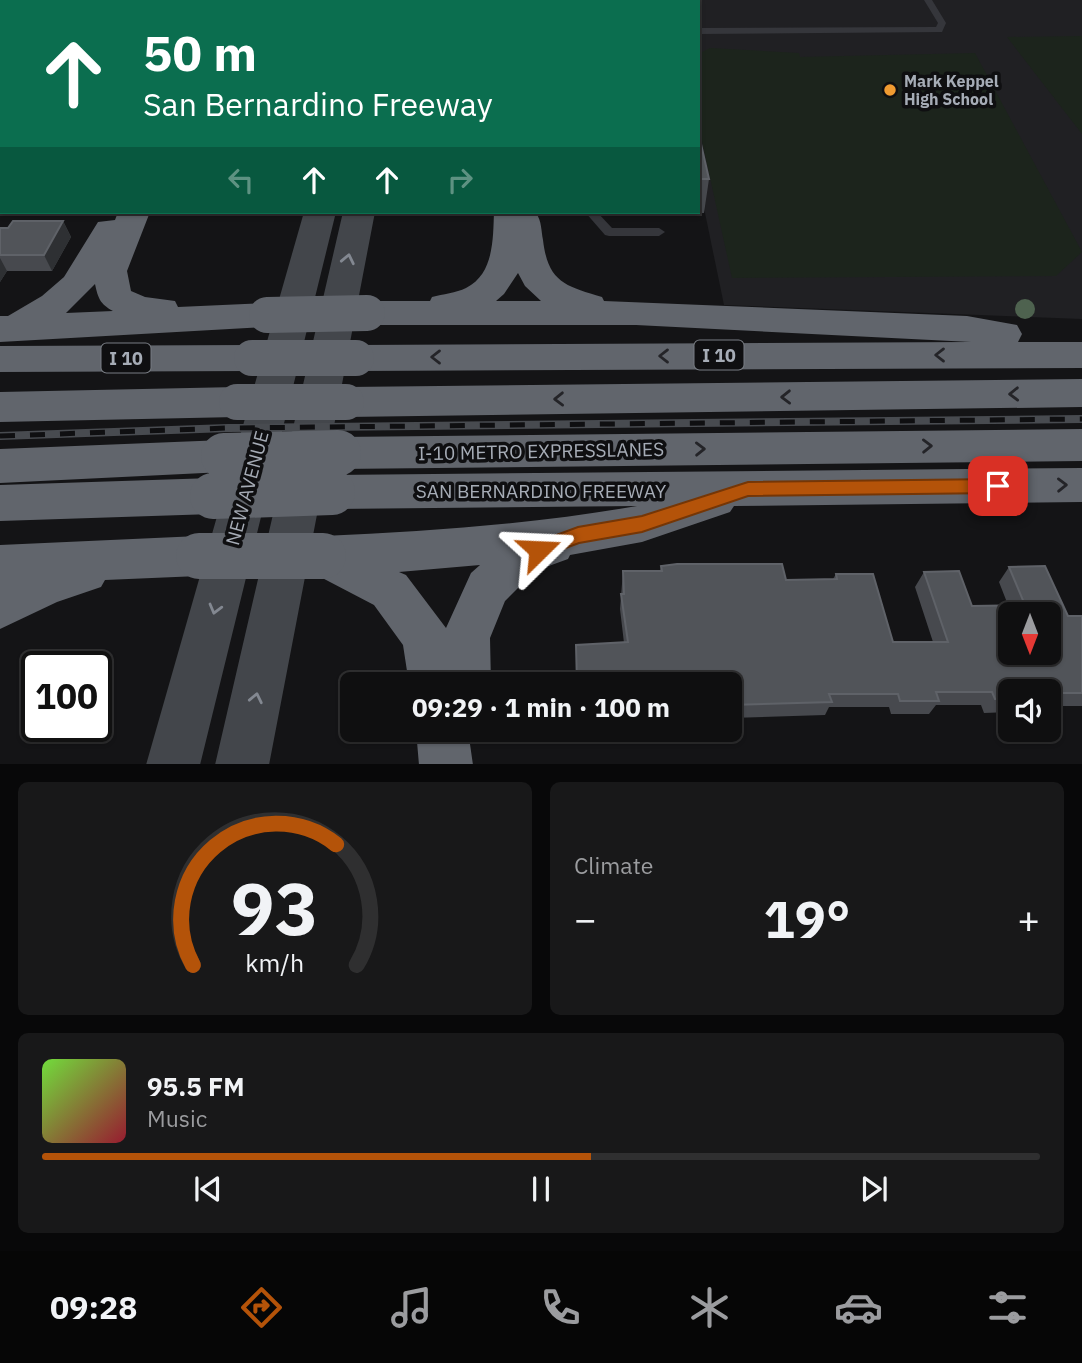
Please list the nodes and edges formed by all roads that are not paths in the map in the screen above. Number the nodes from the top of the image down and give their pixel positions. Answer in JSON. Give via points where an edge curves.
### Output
{"nodes":[{"id":1,"x":928,"y":0,"type":"edge"},
{"id":2,"x":700,"y":31,"type":"edge"},
{"id":3,"x":117,"y":214,"type":"edge"},
{"id":4,"x":133,"y":214,"type":"edge"},
{"id":5,"x":319,"y":214,"type":"edge"},
{"id":6,"x":359,"y":214,"type":"edge"},
{"id":7,"x":510,"y":214,"type":"edge"},
{"id":8,"x":525,"y":214,"type":"edge"},
{"id":9,"x":593,"y":214,"type":"edge"},
{"id":10,"x":659,"y":232,"type":"dead end"},
{"id":11,"x":366,"y":313,"type":"junction"},
{"id":12,"x":636,"y":313,"type":"junction"},
{"id":13,"x":252,"y":315,"type":"junction"},
{"id":14,"x":4,"y":338,"type":"edge"},
{"id":15,"x":1082,"y":345,"type":"edge"},
{"id":16,"x":1082,"y":355,"type":"edge"},
{"id":17,"x":1082,"y":393,"type":"edge"},
{"id":18,"x":0,"y":407,"type":"edge"},
{"id":19,"x":1082,"y":445,"type":"edge"},
{"id":20,"x":0,"y":466,"type":"edge"},
{"id":21,"x":335,"y":473,"type":"junction"},
{"id":22,"x":218,"y":476,"type":"junction"},
{"id":23,"x":1082,"y":485,"type":"edge"},
{"id":24,"x":748,"y":489,"type":"junction"},
{"id":25,"x":0,"y":503,"type":"edge"},
{"id":26,"x":578,"y":535,"type":"junction"},
{"id":27,"x":323,"y":556,"type":"junction"},
{"id":28,"x":132,"y":559,"type":"junction"},
{"id":29,"x":0,"y":565,"type":"edge"},
{"id":30,"x":0,"y":608,"type":"edge"},
{"id":31,"x":432,"y":672,"type":"edge"},
{"id":32,"x":466,"y":672,"type":"edge"},
{"id":33,"x":443,"y":742,"type":"edge"},
{"id":34,"x":467,"y":742,"type":"edge"},
{"id":35,"x":173,"y":764,"type":"edge"},
{"id":36,"x":242,"y":764,"type":"edge"},
{"id":37,"x":446,"y":764,"type":"edge"},
{"id":38,"x":469,"y":764,"type":"edge"}],
"edges":[{"from":1,"to":2,"type":"lane","via":[[943,23],[939,30]]},
{"from":3,"to":14,"type":"highway","via":[[79,285]]},
{"from":4,"to":13,"type":"highway","via":[[110,271],[116,297],[139,309]]},
{"from":5,"to":35,"type":"main road","name":"NEW AVENUE","one_way":true},
{"from":36,"to":6,"type":"main road","one_way":true},
{"from":7,"to":11,"type":"highway","via":[[508,256],[500,278],[483,294],[455,304]]},
{"from":8,"to":12,"type":"highway","via":[[530,269],[547,290],[578,303]]},
{"from":9,"to":10,"type":"lane","via":[[609,232]]},
{"from":11,"to":12,"type":"highway"},
{"from":11,"to":13,"type":"highway","bridge":true},
{"from":12,"to":15,"type":"highway","via":[[967,329]]},
{"from":13,"to":14,"type":"highway"},
{"from":16,"to":14,"type":"highway","number":"I 10","one_way":true,"bridge":true,"via":[[252,358]]},
{"from":17,"to":18,"type":"highway","one_way":true,"bridge":true},
{"from":21,"to":19,"type":"highway","name":"I-10 METRO EXPRESSLANES","one_way":true},
{"from":20,"to":22,"type":"highway"},
{"from":21,"to":22,"type":"highway","name":"SAN BERNARDINO FREEWAY","bridge":true},
{"from":21,"to":24,"type":"highway","name":"SAN BERNARDINO FREEWAY"},
{"from":22,"to":25,"type":"highway","name":"SAN BERNARDINO FREEWAY"},
{"from":24,"to":23,"type":"highway","name":"SAN BERNARDINO FREEWAY","one_way":true},
{"from":24,"to":26,"type":"highway","via":[[642,524]]},
{"from":26,"to":27,"type":"highway","via":[[433,551]]},
{"from":26,"to":32,"type":"highway","via":[[519,557],[487,588],[466,638]]},
{"from":27,"to":28,"type":"highway","bridge":true},
{"from":27,"to":31,"type":"highway","via":[[390,590],[426,637]]},
{"from":28,"to":29,"type":"highway"},
{"from":28,"to":30,"type":"highway","via":[[45,585]]},
{"from":33,"to":37,"type":"highway"},
{"from":34,"to":38,"type":"highway"}]}
